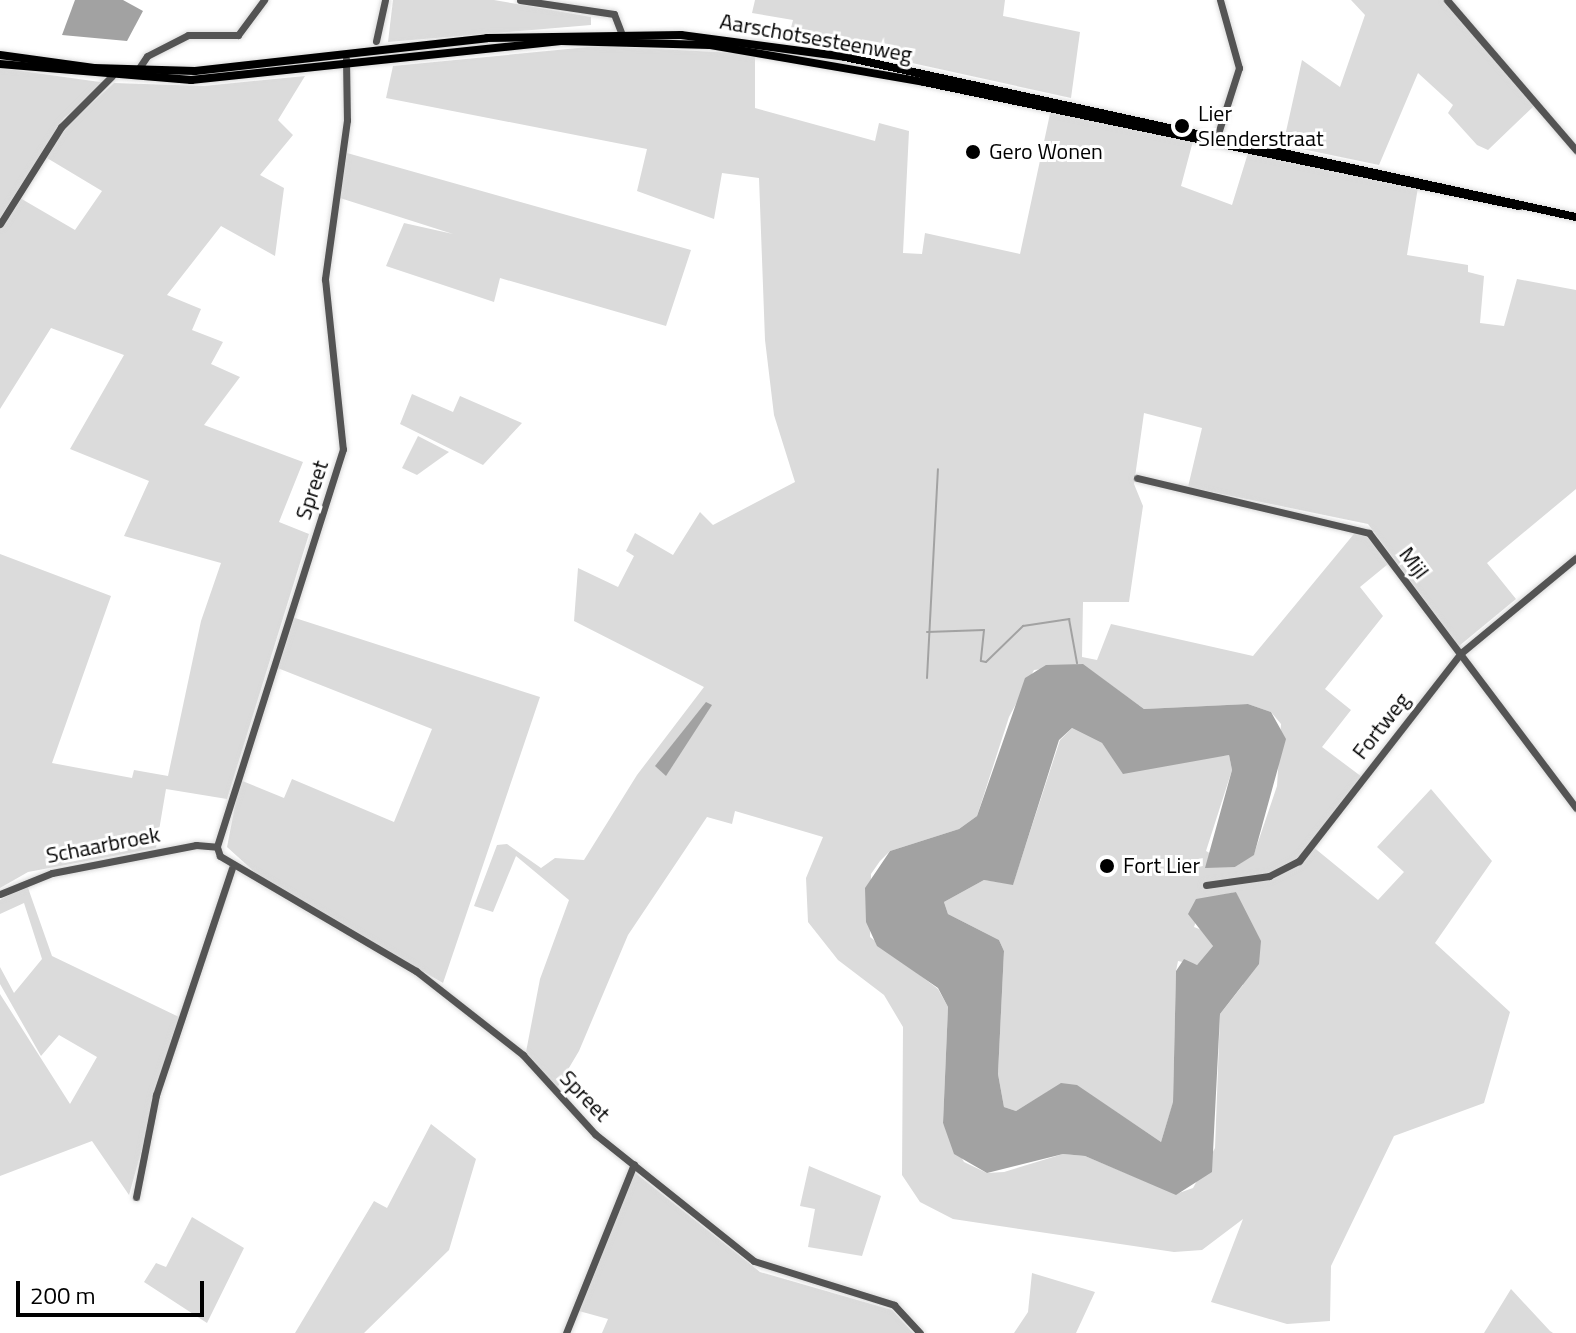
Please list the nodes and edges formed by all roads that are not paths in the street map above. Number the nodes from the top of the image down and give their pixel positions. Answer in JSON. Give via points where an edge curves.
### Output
{"nodes":[{"id":1,"x":264,"y":0,"type":"edge"},
{"id":2,"x":385,"y":0,"type":"edge"},
{"id":3,"x":520,"y":0,"type":"edge"},
{"id":4,"x":1220,"y":0,"type":"edge"},
{"id":5,"x":1447,"y":0,"type":"edge"},
{"id":6,"x":622,"y":36,"type":"junction"},
{"id":7,"x":376,"y":41,"type":"dead end"},
{"id":8,"x":0,"y":55,"type":"edge"},
{"id":9,"x":346,"y":61,"type":"junction"},
{"id":10,"x":0,"y":64,"type":"edge"},
{"id":11,"x":137,"y":71,"type":"junction"},
{"id":12,"x":112,"y":76,"type":"junction"},
{"id":13,"x":1215,"y":142,"type":"junction"},
{"id":14,"x":1576,"y":150,"type":"edge"},
{"id":15,"x":1576,"y":217,"type":"edge"},
{"id":16,"x":0,"y":224,"type":"edge"},
{"id":17,"x":1137,"y":478,"type":"dead end"},
{"id":18,"x":1576,"y":558,"type":"edge"},
{"id":19,"x":1461,"y":653,"type":"junction"},
{"id":20,"x":1576,"y":808,"type":"edge"},
{"id":21,"x":217,"y":847,"type":"junction"},
{"id":22,"x":232,"y":868,"type":"junction"},
{"id":23,"x":1206,"y":885,"type":"dead end"},
{"id":24,"x":0,"y":894,"type":"edge"},
{"id":25,"x":634,"y":1164,"type":"junction"},
{"id":26,"x":136,"y":1197,"type":"dead end"},
{"id":27,"x":566,"y":1333,"type":"edge"},
{"id":28,"x":920,"y":1333,"type":"edge"}],
"edges":[{"from":1,"to":11,"type":"street","via":[[238,35],[188,35],[147,56]]},
{"from":2,"to":7,"type":"street"},
{"from":3,"to":6,"type":"street","via":[[614,14]]},
{"from":4,"to":13,"type":"street","via":[[1239,68]]},
{"from":5,"to":14,"type":"street"},
{"from":6,"to":9,"type":"main road","name":"Aarschotsesteenweg"},
{"from":6,"to":13,"type":"main road","name":"Aarschotsesteenweg","via":[[778,53]]},
{"from":8,"to":11,"type":"main road","name":"Aarschotsesteenweg"},
{"from":9,"to":11,"type":"main road","name":"Aarschotsesteenweg"},
{"from":9,"to":12,"type":"main road","name":"Aarschotsesteenweg","via":[[191,80]]},
{"from":9,"to":21,"type":"street","name":"Spreet","via":[[347,120],[325,279],[343,449]]},
{"from":10,"to":12,"type":"main road","name":"Aarschotsesteenweg"},
{"from":12,"to":16,"type":"street","via":[[61,127]]},
{"from":13,"to":15,"type":"main road","name":"Aarschotsesteenweg"},
{"from":17,"to":19,"type":"street","name":"Mijl","via":[[1363,528]]},
{"from":18,"to":19,"type":"street","name":"Fortweg"},
{"from":19,"to":20,"type":"street","name":"Mijl"},
{"from":19,"to":23,"type":"street","name":"Fortweg","via":[[1299,861],[1269,876]]},
{"from":21,"to":22,"type":"street","name":"Spreet"},
{"from":21,"to":24,"type":"street","name":"Schaarbroek","via":[[196,845],[52,873]]},
{"from":22,"to":25,"type":"street","name":"Spreet","via":[[416,971],[523,1055],[585,1125]]},
{"from":22,"to":26,"type":"street","via":[[156,1095]]},
{"from":25,"to":27,"type":"street"},
{"from":25,"to":28,"type":"street","name":"Spreet","via":[[765,1268],[894,1305]]}]}
